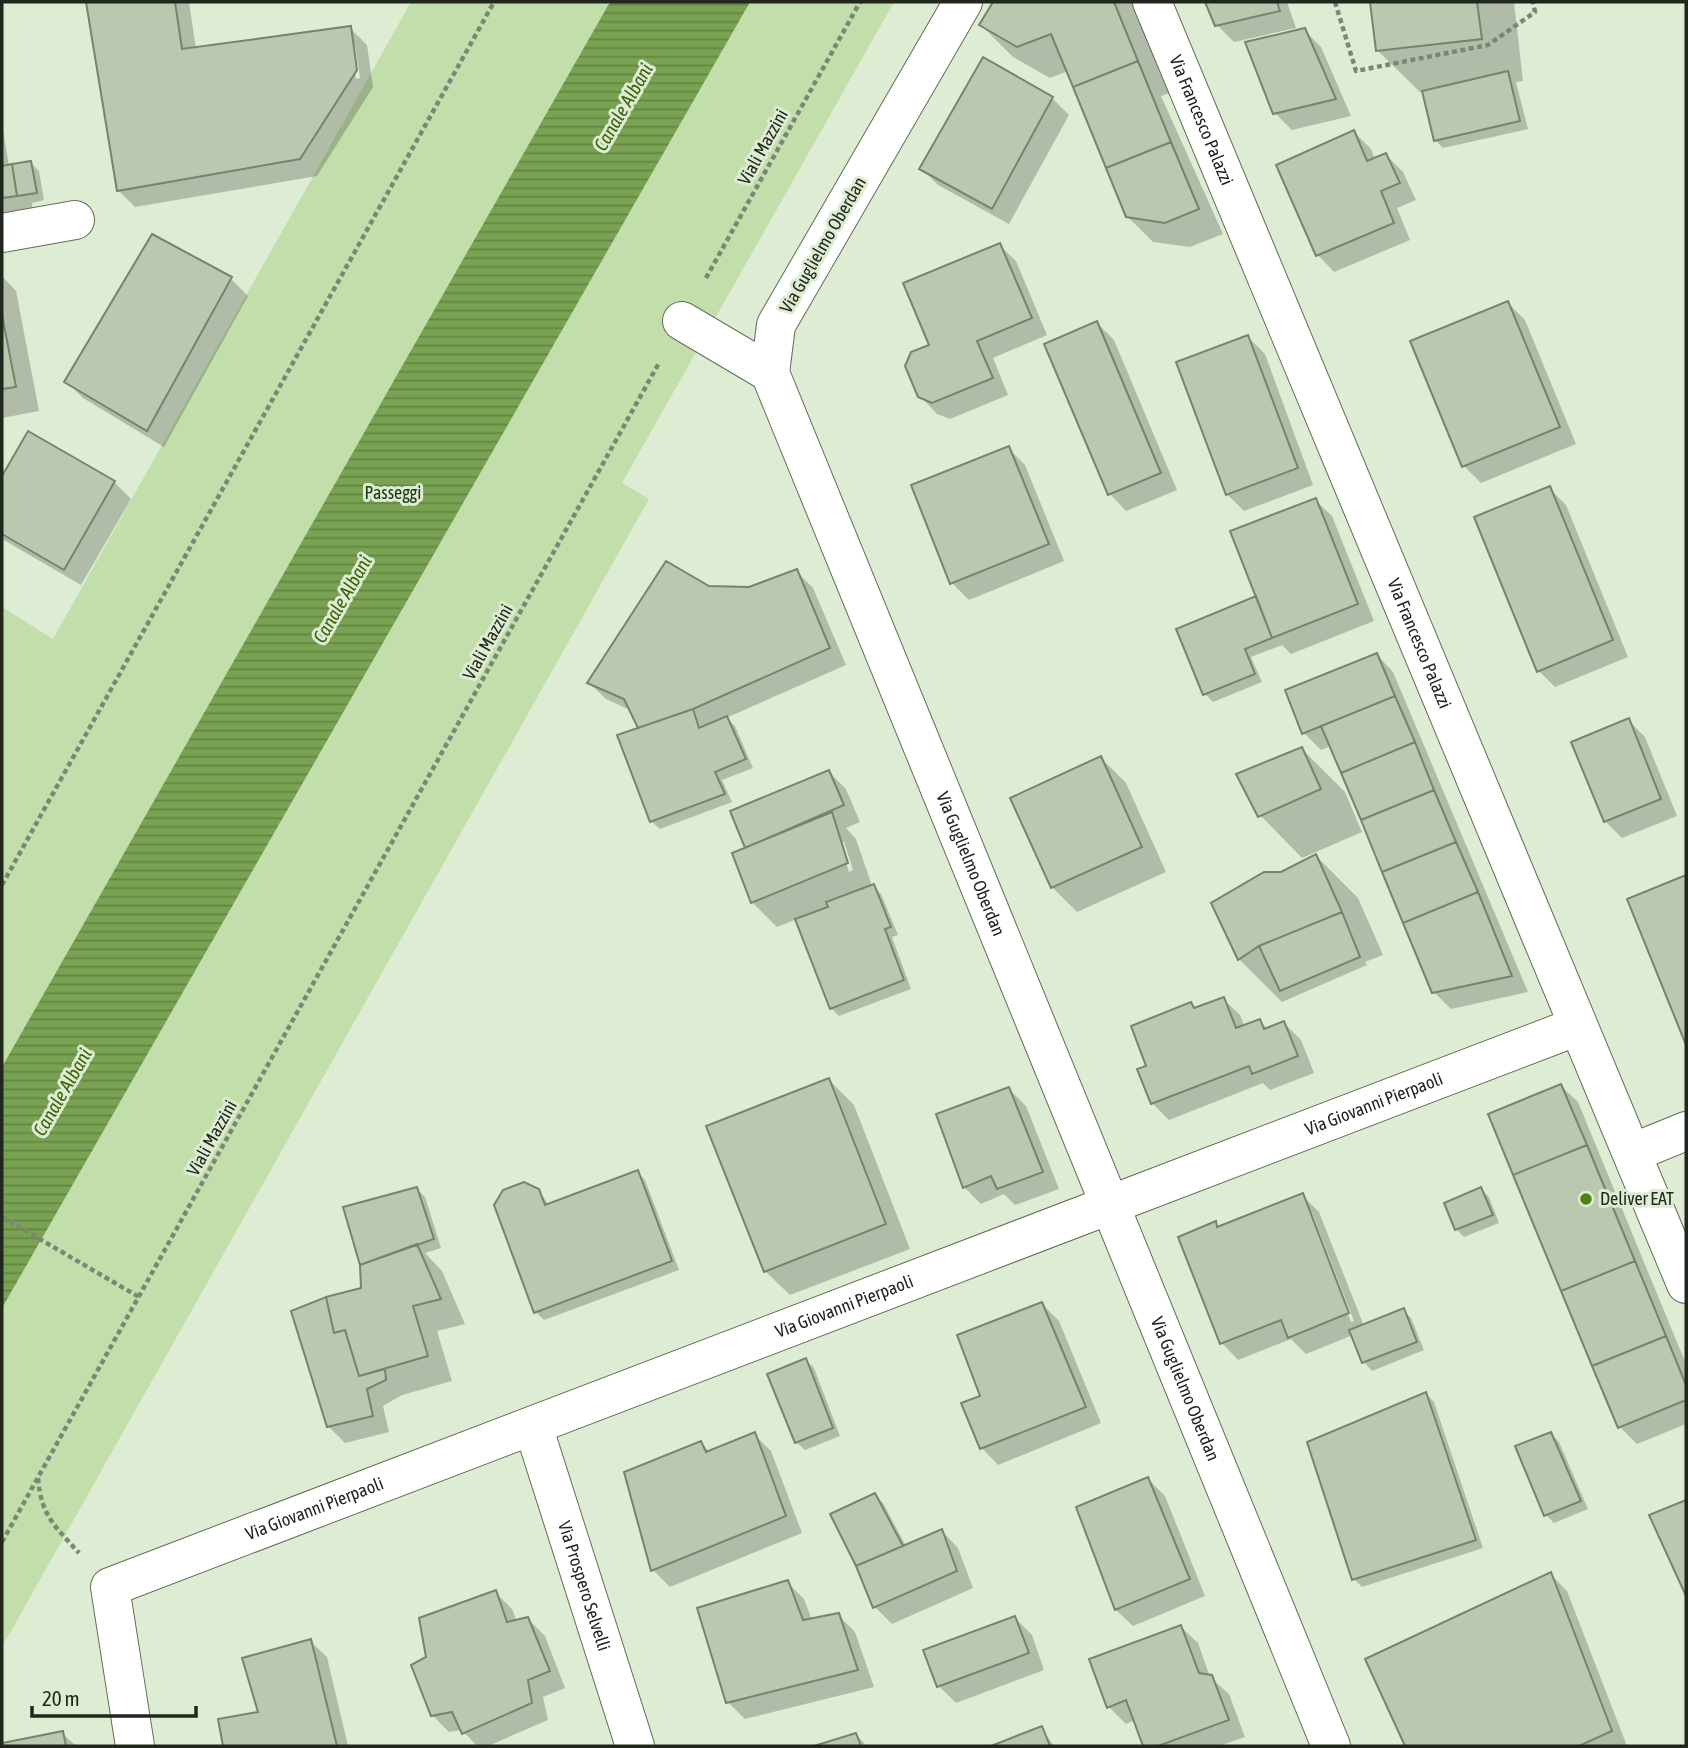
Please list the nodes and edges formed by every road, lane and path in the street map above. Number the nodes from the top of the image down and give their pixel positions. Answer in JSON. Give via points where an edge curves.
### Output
{"nodes":[{"id":1,"x":494,"y":2,"type":"edge"},
{"id":2,"x":860,"y":2,"type":"edge"},
{"id":3,"x":963,"y":2,"type":"edge"},
{"id":4,"x":1152,"y":2,"type":"edge"},
{"id":5,"x":1335,"y":2,"type":"edge"},
{"id":6,"x":1533,"y":2,"type":"edge"},
{"id":7,"x":75,"y":220,"type":"dead end"},
{"id":8,"x":2,"y":233,"type":"edge"},
{"id":9,"x":682,"y":321,"type":"junction"},
{"id":10,"x":770,"y":373,"type":"junction"},
{"id":11,"x":2,"y":885,"type":"edge"},
{"id":12,"x":1578,"y":1026,"type":"junction"},
{"id":13,"x":1686,"y":1131,"type":"edge"},
{"id":14,"x":1632,"y":1153,"type":"junction"},
{"id":15,"x":1111,"y":1206,"type":"junction"},
{"id":16,"x":2,"y":1217,"type":"edge"},
{"id":17,"x":1686,"y":1284,"type":"edge"},
{"id":18,"x":139,"y":1297,"type":"junction"},
{"id":19,"x":533,"y":1426,"type":"junction"},
{"id":20,"x":38,"y":1477,"type":"junction"},
{"id":21,"x":2,"y":1542,"type":"edge"},
{"id":22,"x":110,"y":1587,"type":"junction"},
{"id":23,"x":135,"y":1746,"type":"edge"},
{"id":24,"x":635,"y":1746,"type":"edge"},
{"id":25,"x":1331,"y":1746,"type":"edge"}],
"edges":[{"from":1,"to":11,"type":"path"},
{"from":2,"to":9,"type":"path","name":"Viali Mazzini"},
{"from":3,"to":10,"type":"street","name":"Via Guglielmo Oberdan","via":[[776,326]]},
{"from":4,"to":12,"type":"street","name":"Via Francesco Palazzi"},
{"from":5,"to":6,"type":"path","via":[[1356,71],[1489,45],[1535,12]]},
{"from":7,"to":8,"type":"street"},
{"from":9,"to":10,"type":"street"},
{"from":9,"to":18,"type":"path","name":"Viali Mazzini"},
{"from":10,"to":15,"type":"street","name":"Via Guglielmo Oberdan"},
{"from":12,"to":14,"type":"street","name":"Via Francesco Palazzi"},
{"from":12,"to":15,"type":"street","name":"Via Giovanni Pierpaoli"},
{"from":13,"to":14,"type":"street"},
{"from":14,"to":17,"type":"street","name":"Via Francesco Palazzi"},
{"from":15,"to":19,"type":"street","name":"Via Giovanni Pierpaoli"},
{"from":15,"to":25,"type":"street","name":"Via Guglielmo Oberdan"},
{"from":16,"to":18,"type":"path"},
{"from":18,"to":20,"type":"path","name":"Viali Mazzini"},
{"from":19,"to":22,"type":"street","name":"Via Giovanni Pierpaoli"},
{"from":19,"to":24,"type":"street","name":"Via Prospero Selvelli"},
{"from":20,"to":21,"type":"path","name":"Viali Mazzini"},
{"from":20,"to":22,"type":"path","via":[[40,1501],[48,1519]]},
{"from":22,"to":23,"type":"street"}]}
